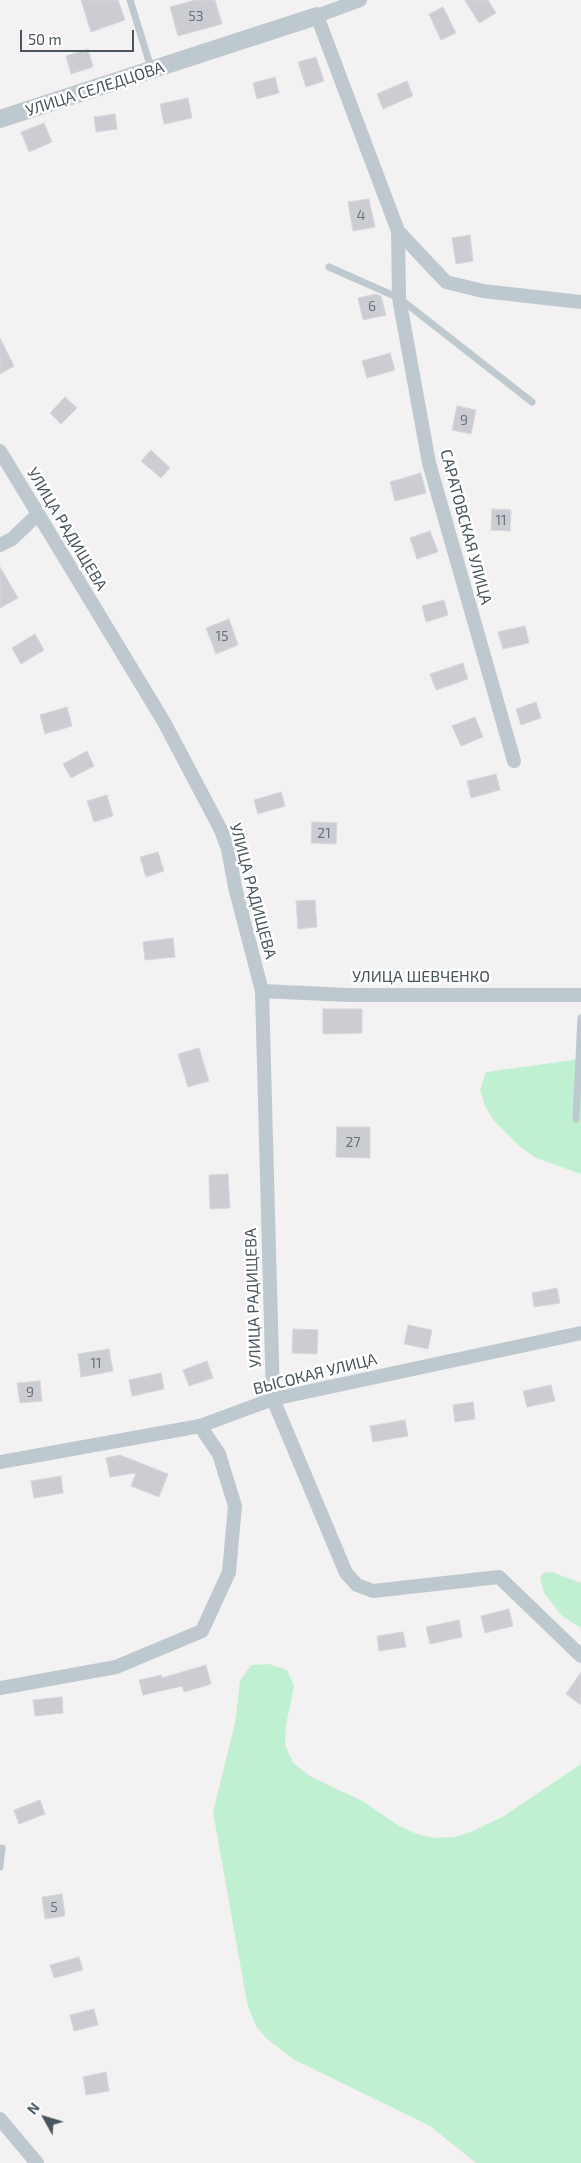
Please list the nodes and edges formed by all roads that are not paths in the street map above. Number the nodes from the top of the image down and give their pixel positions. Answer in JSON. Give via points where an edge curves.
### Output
{"nodes":[{"id":1,"x":130,"y":0,"type":"edge"},
{"id":2,"x":360,"y":0,"type":"edge"},
{"id":3,"x":317,"y":16,"type":"junction"},
{"id":4,"x":152,"y":71,"type":"junction"},
{"id":5,"x":0,"y":119,"type":"edge"},
{"id":6,"x":398,"y":231,"type":"junction"},
{"id":7,"x":329,"y":267,"type":"dead end"},
{"id":8,"x":399,"y":298,"type":"junction"},
{"id":9,"x":581,"y":302,"type":"edge"},
{"id":10,"x":532,"y":402,"type":"dead end"},
{"id":11,"x":0,"y":451,"type":"edge"},
{"id":12,"x":37,"y":515,"type":"junction"},
{"id":13,"x":0,"y":545,"type":"edge"},
{"id":14,"x":514,"y":761,"type":"dead end"},
{"id":15,"x":262,"y":990,"type":"junction"},
{"id":16,"x":581,"y":995,"type":"edge"},
{"id":17,"x":581,"y":1018,"type":"edge"},
{"id":18,"x":576,"y":1119,"type":"dead end"},
{"id":19,"x":581,"y":1333,"type":"edge"},
{"id":20,"x":273,"y":1398,"type":"junction"},
{"id":21,"x":200,"y":1426,"type":"junction"},
{"id":22,"x":0,"y":1462,"type":"edge"},
{"id":23,"x":581,"y":1656,"type":"edge"},
{"id":24,"x":0,"y":1688,"type":"edge"},
{"id":25,"x":2,"y":1848,"type":"dead end"},
{"id":26,"x":0,"y":1867,"type":"edge"},
{"id":27,"x":0,"y":2119,"type":"edge"},
{"id":28,"x":37,"y":2163,"type":"edge"}],
"edges":[{"from":1,"to":4,"type":"lane"},
{"from":2,"to":3,"type":"street","name":"УЛИЦА СЕЛЕДЦОВА"},
{"from":3,"to":4,"type":"street","name":"УЛИЦА СЕЛЕДЦОВА"},
{"from":3,"to":6,"type":"street"},
{"from":4,"to":5,"type":"street","name":"УЛИЦА СЕЛЕДЦОВА"},
{"from":6,"to":8,"type":"street","name":"САРАТОВСКАЯ УЛИЦА"},
{"from":6,"to":9,"type":"street","via":[[446,282],[482,291]]},
{"from":7,"to":8,"type":"lane"},
{"from":8,"to":10,"type":"lane"},
{"from":8,"to":14,"type":"street","name":"САРАТОВСКАЯ УЛИЦА","via":[[429,463]]},
{"from":11,"to":12,"type":"street","name":"УЛИЦА РАДИЩЕВА"},
{"from":12,"to":13,"type":"street","via":[[12,539]]},
{"from":12,"to":15,"type":"street","name":"УЛИЦА РАДИЩЕВА","via":[[164,722],[221,830]]},
{"from":15,"to":16,"type":"street","name":"УЛИЦА ШЕВЧЕНКО","via":[[348,994]]},
{"from":15,"to":20,"type":"street","name":"УЛИЦА РАДИЩЕВА"},
{"from":17,"to":18,"type":"lane"},
{"from":19,"to":20,"type":"street","name":"ВЫСОКАЯ УЛИЦА"},
{"from":20,"to":21,"type":"street","name":"ВЫСОКАЯ УЛИЦА"},
{"from":20,"to":23,"type":"street","via":[[346,1573],[357,1585],[373,1591],[499,1577]]},
{"from":21,"to":22,"type":"street","name":"ВЫСОКАЯ УЛИЦА"},
{"from":21,"to":24,"type":"street","via":[[219,1454],[235,1506],[229,1572],[202,1631],[116,1667]]},
{"from":25,"to":26,"type":"lane"},
{"from":27,"to":28,"type":"street"}]}
